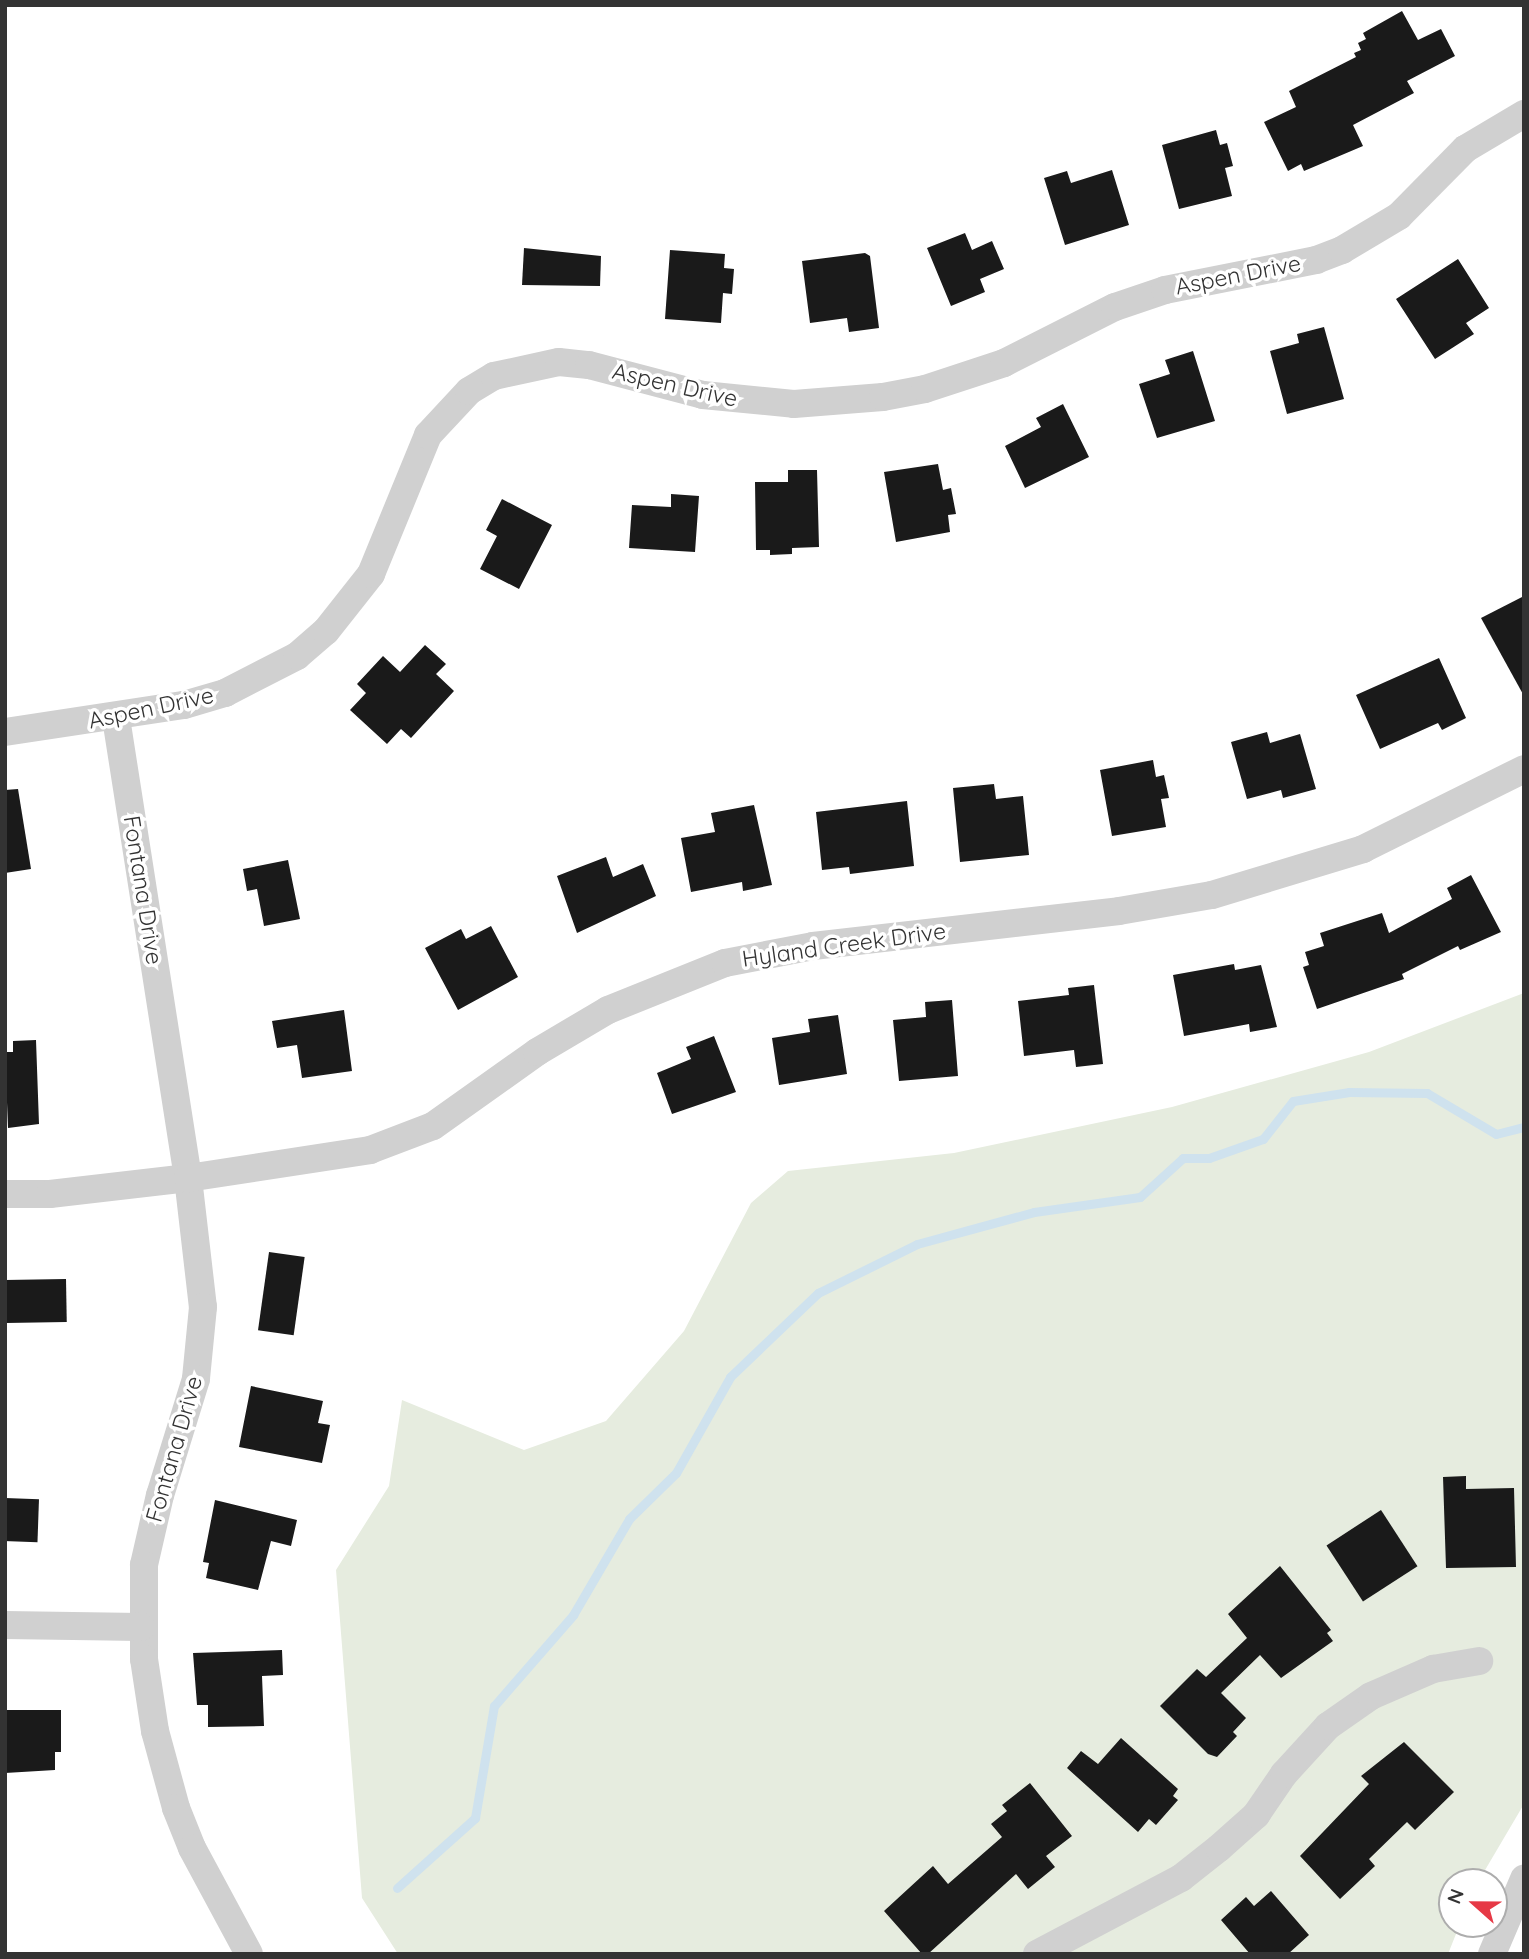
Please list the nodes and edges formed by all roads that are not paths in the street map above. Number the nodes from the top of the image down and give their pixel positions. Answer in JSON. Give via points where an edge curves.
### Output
{"nodes":[{"id":1,"x":1524,"y":114,"type":"edge"},
{"id":2,"x":116,"y":718,"type":"junction"},
{"id":3,"x":5,"y":733,"type":"edge"},
{"id":4,"x":1524,"y":769,"type":"edge"},
{"id":5,"x":188,"y":1178,"type":"junction"},
{"id":6,"x":5,"y":1194,"type":"edge"},
{"id":7,"x":5,"y":1625,"type":"edge"},
{"id":8,"x":141,"y":1626,"type":"junction"},
{"id":9,"x":1479,"y":1661,"type":"dead end"},
{"id":10,"x":1524,"y":1880,"type":"edge"},
{"id":11,"x":249,"y":1954,"type":"edge"},
{"id":12,"x":1037,"y":1954,"type":"edge"},
{"id":13,"x":1492,"y":1954,"type":"edge"}],
"edges":[{"from":1,"to":2,"type":"street","name":"Aspen Drive","via":[[1465,149],[1399,216],[1342,250],[1316,260],[1165,290],[1115,307],[1004,363],[925,389],[794,404],[703,395],[589,365],[559,362],[494,376],[469,391],[428,436],[376,563],[326,631],[297,656],[225,693]]},
{"from":2,"to":3,"type":"street","name":"Aspen Drive"},
{"from":2,"to":5,"type":"street","name":"Fontana Drive"},
{"from":4,"to":5,"type":"street","name":"Hyland Creek Drive","via":[[1363,849],[1212,895],[1119,911],[813,946],[725,963],[646,993],[571,1029],[462,1109],[404,1139],[370,1150]]},
{"from":5,"to":6,"type":"street","name":"Hyland Creek Drive","via":[[50,1194]]},
{"from":5,"to":8,"type":"street","name":"Fontana Drive","via":[[201,1278],[201,1343],[185,1420],[150,1529]]},
{"from":7,"to":8,"type":"street"},
{"from":8,"to":11,"type":"street","name":"Fontana Drive","via":[[153,1720],[166,1777],[192,1848]]},
{"from":9,"to":12,"type":"street","via":[[1433,1670],[1371,1696],[1328,1726],[1284,1774],[1256,1815],[1219,1849],[1181,1878]]},
{"from":10,"to":13,"type":"street"}]}
